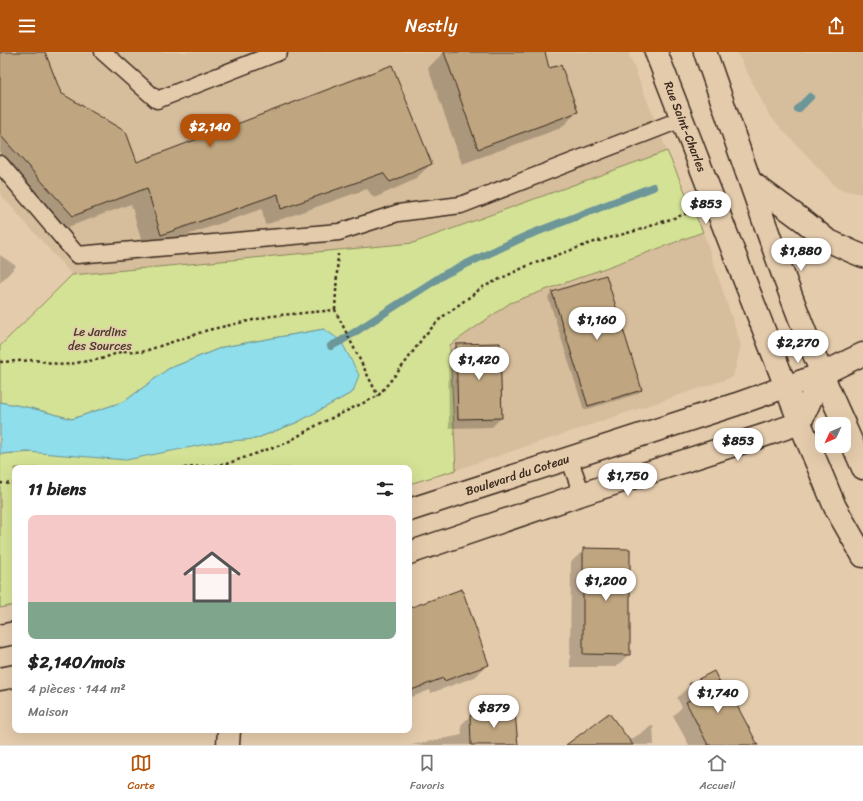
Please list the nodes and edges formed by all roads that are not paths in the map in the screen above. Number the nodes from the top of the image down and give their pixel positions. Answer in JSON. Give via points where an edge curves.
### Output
{"nodes":[{"id":1,"x":103,"y":52,"type":"edge"},
{"id":2,"x":279,"y":52,"type":"edge"},
{"id":3,"x":656,"y":52,"type":"edge"},
{"id":4,"x":705,"y":52,"type":"edge"},
{"id":5,"x":682,"y":119,"type":"junction"},
{"id":6,"x":0,"y":164,"type":"edge"},
{"id":7,"x":751,"y":182,"type":"junction"},
{"id":8,"x":863,"y":256,"type":"edge"},
{"id":9,"x":863,"y":354,"type":"edge"},
{"id":10,"x":822,"y":374,"type":"junction"},
{"id":11,"x":786,"y":387,"type":"junction"},
{"id":12,"x":841,"y":417,"type":"edge"},
{"id":13,"x":800,"y":423,"type":"junction"},
{"id":14,"x":851,"y":440,"type":"edge"},
{"id":15,"x":569,"y":458,"type":"junction"},
{"id":16,"x":863,"y":468,"type":"edge"},
{"id":17,"x":582,"y":494,"type":"junction"},
{"id":18,"x":412,"y":509,"type":"edge"},
{"id":19,"x":412,"y":552,"type":"edge"},
{"id":20,"x":863,"y":556,"type":"edge"},
{"id":21,"x":12,"y":634,"type":"edge"},
{"id":22,"x":0,"y":636,"type":"edge"},
{"id":23,"x":12,"y":676,"type":"edge"},
{"id":24,"x":0,"y":678,"type":"edge"},
{"id":25,"x":229,"y":733,"type":"edge"},
{"id":26,"x":228,"y":745,"type":"edge"}],
"edges":[{"from":1,"to":2,"type":"lane","via":[[157,100]]},
{"from":3,"to":5,"type":"main road","name":"Rue Saint-Charles"},
{"from":4,"to":7,"type":"main road"},
{"from":5,"to":6,"type":"lane","via":[[460,206],[398,213],[339,232],[77,255]]},
{"from":5,"to":11,"type":"main road","name":"Rue Saint-Charles"},
{"from":7,"to":8,"type":"main road","via":[[827,240]]},
{"from":7,"to":10,"type":"main road"},
{"from":9,"to":10,"type":"main road","name":"Boulevard du Coteau"},
{"from":10,"to":11,"type":"main road","name":"Boulevard du Coteau"},
{"from":10,"to":12,"type":"main road"},
{"from":10,"to":13,"type":"main road"},
{"from":11,"to":13,"type":"main road","name":"Rue Saint-Charles"},
{"from":11,"to":15,"type":"main road","name":"Boulevard du Coteau"},
{"from":13,"to":17,"type":"main road"},
{"from":13,"to":20,"type":"main road","name":"Rue Saint-Charles","via":[[836,507]]},
{"from":14,"to":16,"type":"main road"},
{"from":15,"to":17,"type":"lane"},
{"from":15,"to":18,"type":"main road","name":"Boulevard du Coteau"},
{"from":17,"to":19,"type":"main road"},
{"from":21,"to":22,"type":"main road"},
{"from":23,"to":24,"type":"main road"},
{"from":25,"to":26,"type":"main road"}]}
